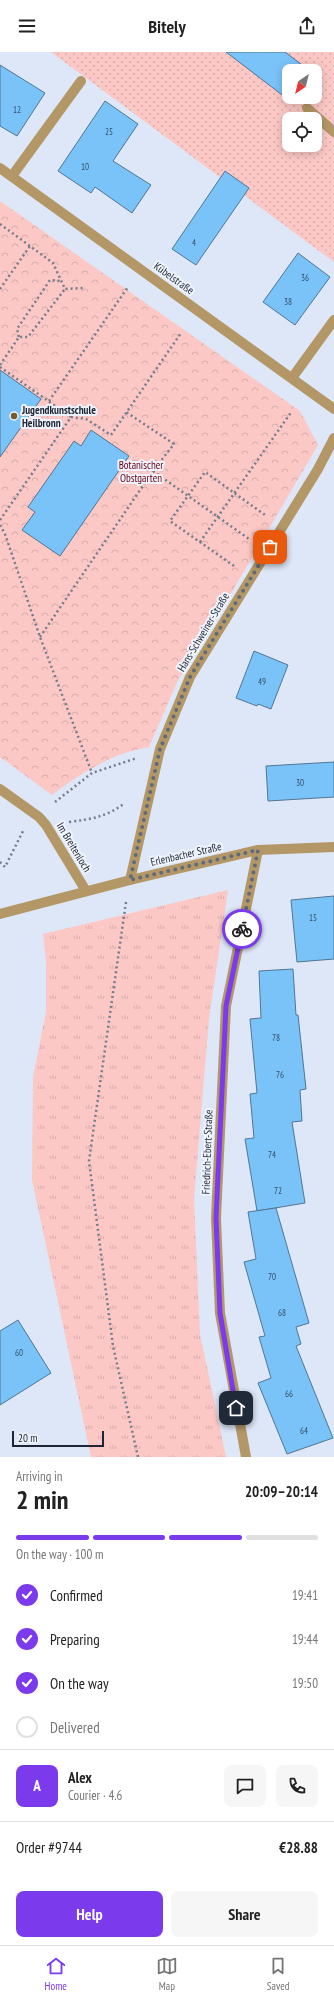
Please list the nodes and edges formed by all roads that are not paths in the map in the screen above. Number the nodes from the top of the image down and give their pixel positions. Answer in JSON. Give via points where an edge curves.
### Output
{"nodes":[{"id":1,"x":81,"y":81,"type":"dead end"},
{"id":2,"x":307,"y":108,"type":"dead end"},
{"id":3,"x":334,"y":132,"type":"edge"},
{"id":4,"x":0,"y":168,"type":"edge"},
{"id":5,"x":12,"y":176,"type":"junction"},
{"id":6,"x":334,"y":320,"type":"edge"},
{"id":7,"x":292,"y":378,"type":"junction"},
{"id":8,"x":334,"y":408,"type":"edge"},
{"id":9,"x":334,"y":438,"type":"edge"},
{"id":10,"x":0,"y":789,"type":"edge"},
{"id":11,"x":334,"y":846,"type":"edge"},
{"id":12,"x":258,"y":850,"type":"junction"},
{"id":13,"x":130,"y":880,"type":"junction"},
{"id":14,"x":86,"y":891,"type":"junction"},
{"id":15,"x":0,"y":914,"type":"edge"},
{"id":16,"x":246,"y":1457,"type":"edge"}],
"edges":[{"from":1,"to":5,"type":"street"},
{"from":2,"to":3,"type":"street"},
{"from":4,"to":5,"type":"street","name":"Kübelstraße"},
{"from":5,"to":7,"type":"street","name":"Kübelstraße"},
{"from":6,"to":7,"type":"street"},
{"from":7,"to":8,"type":"street","name":"Kübelstraße"},
{"from":9,"to":13,"type":"street","name":"Hans-Schweiner-Straße","via":[[318,469],[190,677],[160,749]]},
{"from":10,"to":14,"type":"street","name":"Im Breitenloch","via":[[46,825]]},
{"from":11,"to":12,"type":"street","name":"Erlenbacher Straße"},
{"from":12,"to":13,"type":"street","name":"Erlenbacher Straße"},
{"from":12,"to":16,"type":"street","name":"Friedrich-Ebert-Straße","via":[[226,1006],[216,1218],[220,1313]]},
{"from":13,"to":14,"type":"street","name":"Erlenbacher Straße"},
{"from":14,"to":15,"type":"street","name":"Erlenbacher Straße"}]}
